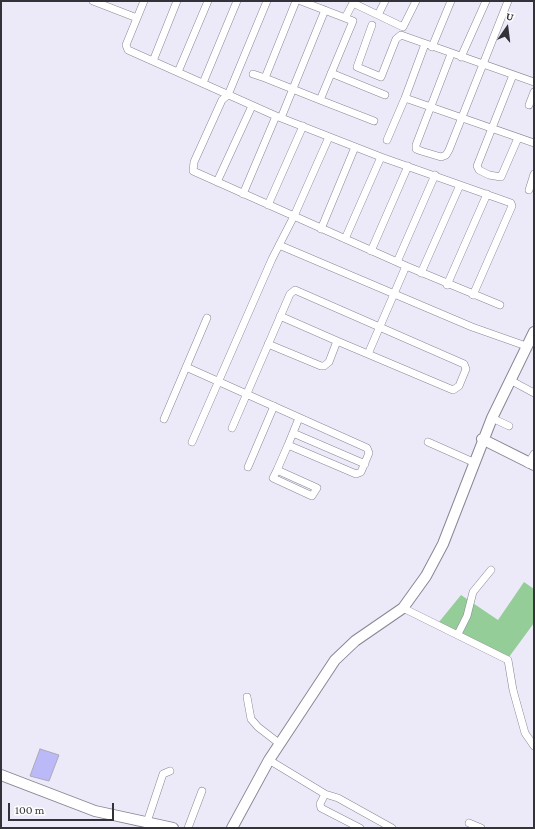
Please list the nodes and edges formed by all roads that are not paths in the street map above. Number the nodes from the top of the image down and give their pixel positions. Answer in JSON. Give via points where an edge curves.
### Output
{"nodes":[{"id":1,"x":93,"y":1,"type":"edge"},
{"id":2,"x":144,"y":1,"type":"edge"},
{"id":3,"x":177,"y":1,"type":"edge"},
{"id":4,"x":208,"y":1,"type":"edge"},
{"id":5,"x":236,"y":1,"type":"edge"},
{"id":6,"x":267,"y":1,"type":"edge"},
{"id":7,"x":296,"y":1,"type":"edge"},
{"id":8,"x":301,"y":1,"type":"edge"},
{"id":9,"x":385,"y":1,"type":"edge"},
{"id":10,"x":416,"y":1,"type":"edge"},
{"id":11,"x":452,"y":1,"type":"edge"},
{"id":12,"x":486,"y":1,"type":"edge"},
{"id":13,"x":508,"y":1,"type":"edge"},
{"id":14,"x":353,"y":2,"type":"edge"},
{"id":15,"x":111,"y":4,"type":"edge"},
{"id":16,"x":325,"y":10,"type":"junction"},
{"id":17,"x":378,"y":15,"type":"junction"},
{"id":18,"x":137,"y":18,"type":"junction"},
{"id":19,"x":345,"y":18,"type":"junction"},
{"id":20,"x":372,"y":25,"type":"dead end"},
{"id":21,"x":428,"y":45,"type":"junction"},
{"id":22,"x":451,"y":54,"type":"junction"},
{"id":23,"x":461,"y":57,"type":"junction"},
{"id":24,"x":153,"y":61,"type":"junction"},
{"id":25,"x":483,"y":64,"type":"junction"},
{"id":26,"x":178,"y":72,"type":"junction"},
{"id":27,"x":331,"y":73,"type":"junction"},
{"id":28,"x":253,"y":74,"type":"dead end"},
{"id":29,"x":513,"y":75,"type":"junction"},
{"id":30,"x":265,"y":78,"type":"junction"},
{"id":31,"x":534,"y":82,"type":"edge"},
{"id":32,"x":203,"y":84,"type":"junction"},
{"id":33,"x":292,"y":89,"type":"junction"},
{"id":34,"x":534,"y":92,"type":"edge"},
{"id":35,"x":228,"y":95,"type":"junction"},
{"id":36,"x":385,"y":95,"type":"dead end"},
{"id":37,"x":405,"y":98,"type":"junction"},
{"id":38,"x":320,"y":100,"type":"junction"},
{"id":39,"x":529,"y":105,"type":"dead end"},
{"id":40,"x":252,"y":106,"type":"junction"},
{"id":41,"x":430,"y":107,"type":"junction"},
{"id":42,"x":279,"y":117,"type":"junction"},
{"id":43,"x":462,"y":118,"type":"junction"},
{"id":44,"x":374,"y":121,"type":"dead end"},
{"id":45,"x":303,"y":126,"type":"junction"},
{"id":46,"x":491,"y":128,"type":"junction"},
{"id":47,"x":329,"y":137,"type":"junction"},
{"id":48,"x":518,"y":138,"type":"junction"},
{"id":49,"x":387,"y":140,"type":"dead end"},
{"id":50,"x":534,"y":143,"type":"edge"},
{"id":51,"x":355,"y":147,"type":"junction"},
{"id":52,"x":381,"y":157,"type":"junction"},
{"id":53,"x":408,"y":166,"type":"junction"},
{"id":54,"x":534,"y":174,"type":"edge"},
{"id":55,"x":435,"y":175,"type":"junction"},
{"id":56,"x":217,"y":182,"type":"junction"},
{"id":57,"x":460,"y":185,"type":"junction"},
{"id":58,"x":529,"y":190,"type":"dead end"},
{"id":59,"x":243,"y":194,"type":"junction"},
{"id":60,"x":486,"y":194,"type":"junction"},
{"id":61,"x":268,"y":205,"type":"junction"},
{"id":62,"x":294,"y":216,"type":"junction"},
{"id":63,"x":321,"y":229,"type":"junction"},
{"id":64,"x":346,"y":239,"type":"junction"},
{"id":65,"x":279,"y":245,"type":"junction"},
{"id":66,"x":371,"y":251,"type":"junction"},
{"id":67,"x":397,"y":262,"type":"junction"},
{"id":68,"x":406,"y":266,"type":"junction"},
{"id":69,"x":421,"y":273,"type":"junction"},
{"id":70,"x":446,"y":285,"type":"junction"},
{"id":71,"x":393,"y":294,"type":"junction"},
{"id":72,"x":473,"y":296,"type":"junction"},
{"id":73,"x":500,"y":305,"type":"dead end"},
{"id":74,"x":280,"y":316,"type":"junction"},
{"id":75,"x":207,"y":318,"type":"dead end"},
{"id":76,"x":380,"y":327,"type":"junction"},
{"id":77,"x":534,"y":332,"type":"edge"},
{"id":78,"x":337,"y":341,"type":"junction"},
{"id":79,"x":268,"y":344,"type":"junction"},
{"id":80,"x":526,"y":346,"type":"junction"},
{"id":81,"x":368,"y":354,"type":"junction"},
{"id":82,"x":186,"y":367,"type":"junction"},
{"id":83,"x":510,"y":380,"type":"junction"},
{"id":84,"x":218,"y":382,"type":"junction"},
{"id":85,"x":534,"y":392,"type":"edge"},
{"id":86,"x":247,"y":394,"type":"junction"},
{"id":87,"x":274,"y":406,"type":"junction"},
{"id":88,"x":299,"y":418,"type":"junction"},
{"id":89,"x":492,"y":418,"type":"junction"},
{"id":90,"x":164,"y":419,"type":"dead end"},
{"id":91,"x":509,"y":426,"type":"dead end"},
{"id":92,"x":232,"y":428,"type":"dead end"},
{"id":93,"x":293,"y":433,"type":"junction"},
{"id":94,"x":482,"y":439,"type":"junction"},
{"id":95,"x":192,"y":442,"type":"dead end"},
{"id":96,"x":428,"y":442,"type":"dead end"},
{"id":97,"x":288,"y":445,"type":"junction"},
{"id":98,"x":534,"y":454,"type":"edge"},
{"id":99,"x":474,"y":462,"type":"junction"},
{"id":100,"x":365,"y":464,"type":"junction"},
{"id":101,"x":531,"y":465,"type":"edge"},
{"id":102,"x":248,"y":467,"type":"dead end"},
{"id":103,"x":277,"y":470,"type":"junction"},
{"id":104,"x":491,"y":570,"type":"dead end"},
{"id":105,"x":403,"y":608,"type":"junction"},
{"id":106,"x":458,"y":634,"type":"junction"},
{"id":107,"x":247,"y":697,"type":"dead end"},
{"id":108,"x":280,"y":744,"type":"junction"},
{"id":109,"x":534,"y":746,"type":"edge"},
{"id":110,"x":269,"y":760,"type":"junction"},
{"id":111,"x":170,"y":771,"type":"dead end"},
{"id":112,"x":1,"y":776,"type":"edge"},
{"id":113,"x":202,"y":791,"type":"dead end"},
{"id":114,"x":325,"y":794,"type":"junction"},
{"id":115,"x":147,"y":822,"type":"junction"},
{"id":116,"x":469,"y":823,"type":"dead end"},
{"id":117,"x":173,"y":828,"type":"edge"},
{"id":118,"x":188,"y":828,"type":"edge"},
{"id":119,"x":232,"y":828,"type":"edge"},
{"id":120,"x":360,"y":828,"type":"edge"},
{"id":121,"x":392,"y":828,"type":"edge"},
{"id":122,"x":481,"y":828,"type":"edge"}],
"edges":[{"from":1,"to":15,"type":"street"},
{"from":2,"to":18,"type":"street"},
{"from":3,"to":24,"type":"street"},
{"from":4,"to":26,"type":"street"},
{"from":5,"to":32,"type":"street"},
{"from":6,"to":35,"type":"street"},
{"from":7,"to":30,"type":"street"},
{"from":8,"to":16,"type":"street"},
{"from":9,"to":17,"type":"street"},
{"from":10,"to":17,"type":"street","via":[[404,27]]},
{"from":11,"to":21,"type":"street"},
{"from":12,"to":23,"type":"street"},
{"from":13,"to":25,"type":"street"},
{"from":14,"to":17,"type":"street"},
{"from":14,"to":19,"type":"street"},
{"from":15,"to":18,"type":"street"},
{"from":16,"to":19,"type":"street"},
{"from":16,"to":33,"type":"street"},
{"from":18,"to":24,"type":"street","via":[[126,49]]},
{"from":19,"to":27,"type":"street","via":[[353,21]]},
{"from":20,"to":21,"type":"street","via":[[357,67],[381,77],[398,36],[405,36]]},
{"from":21,"to":22,"type":"street"},
{"from":21,"to":37,"type":"street"},
{"from":22,"to":23,"type":"street"},
{"from":22,"to":41,"type":"street"},
{"from":23,"to":25,"type":"street"},
{"from":24,"to":26,"type":"street"},
{"from":25,"to":29,"type":"street"},
{"from":25,"to":43,"type":"street"},
{"from":26,"to":32,"type":"street"},
{"from":27,"to":36,"type":"street"},
{"from":27,"to":38,"type":"street"},
{"from":28,"to":30,"type":"street"},
{"from":29,"to":31,"type":"street"},
{"from":29,"to":46,"type":"street"},
{"from":30,"to":33,"type":"street"},
{"from":32,"to":35,"type":"street"},
{"from":33,"to":38,"type":"street"},
{"from":33,"to":42,"type":"street"},
{"from":34,"to":39,"type":"street"},
{"from":35,"to":40,"type":"street"},
{"from":35,"to":56,"type":"street","via":[[222,100],[192,169],[194,173]]},
{"from":37,"to":41,"type":"street"},
{"from":37,"to":49,"type":"street"},
{"from":38,"to":44,"type":"street"},
{"from":40,"to":42,"type":"street"},
{"from":40,"to":56,"type":"street"},
{"from":41,"to":43,"type":"street"},
{"from":41,"to":43,"type":"street","via":[[416,146],[416,149],[428,154],[441,157],[446,155]]},
{"from":42,"to":45,"type":"street"},
{"from":42,"to":59,"type":"street"},
{"from":43,"to":46,"type":"street"},
{"from":45,"to":47,"type":"street"},
{"from":45,"to":61,"type":"street"},
{"from":46,"to":48,"type":"street"},
{"from":46,"to":48,"type":"street","via":[[477,166],[480,172],[498,178],[503,176]]},
{"from":47,"to":51,"type":"street"},
{"from":47,"to":62,"type":"street"},
{"from":48,"to":50,"type":"street"},
{"from":51,"to":52,"type":"street"},
{"from":51,"to":63,"type":"street"},
{"from":52,"to":53,"type":"street"},
{"from":52,"to":64,"type":"street"},
{"from":53,"to":55,"type":"street"},
{"from":53,"to":66,"type":"street"},
{"from":54,"to":58,"type":"street"},
{"from":55,"to":57,"type":"street"},
{"from":55,"to":67,"type":"street"},
{"from":56,"to":59,"type":"street"},
{"from":57,"to":60,"type":"street"},
{"from":57,"to":69,"type":"street"},
{"from":59,"to":61,"type":"street"},
{"from":60,"to":70,"type":"street"},
{"from":60,"to":72,"type":"street","via":[[512,204]]},
{"from":61,"to":62,"type":"street"},
{"from":62,"to":63,"type":"street"},
{"from":62,"to":65,"type":"street"},
{"from":63,"to":64,"type":"street"},
{"from":64,"to":66,"type":"street"},
{"from":65,"to":71,"type":"street"},
{"from":65,"to":84,"type":"street"},
{"from":66,"to":67,"type":"street"},
{"from":67,"to":68,"type":"street"},
{"from":68,"to":69,"type":"street"},
{"from":68,"to":71,"type":"street"},
{"from":69,"to":70,"type":"street"},
{"from":70,"to":72,"type":"street"},
{"from":71,"to":76,"type":"street"},
{"from":71,"to":80,"type":"street"},
{"from":72,"to":73,"type":"street"},
{"from":74,"to":76,"type":"street","via":[[290,294],[295,290]]},
{"from":74,"to":78,"type":"street"},
{"from":74,"to":79,"type":"street"},
{"from":75,"to":82,"type":"street"},
{"from":76,"to":81,"type":"street"},
{"from":76,"to":81,"type":"street","via":[[464,364],[466,369],[459,386],[456,390],[451,389]]},
{"from":77,"to":80,"type":"street"},
{"from":78,"to":79,"type":"street","via":[[329,362],[324,366]]},
{"from":78,"to":81,"type":"street"},
{"from":79,"to":86,"type":"street"},
{"from":80,"to":83,"type":"street"},
{"from":82,"to":84,"type":"street"},
{"from":82,"to":90,"type":"street"},
{"from":83,"to":85,"type":"street"},
{"from":83,"to":89,"type":"street"},
{"from":84,"to":86,"type":"street"},
{"from":84,"to":95,"type":"street"},
{"from":86,"to":87,"type":"street"},
{"from":86,"to":92,"type":"street"},
{"from":87,"to":88,"type":"street"},
{"from":87,"to":102,"type":"street"},
{"from":88,"to":93,"type":"street"},
{"from":88,"to":100,"type":"street","via":[[368,449]]},
{"from":89,"to":91,"type":"street"},
{"from":89,"to":94,"type":"street"},
{"from":93,"to":97,"type":"street"},
{"from":93,"to":100,"type":"street"},
{"from":94,"to":99,"type":"street"},
{"from":94,"to":101,"type":"street"},
{"from":96,"to":99,"type":"street"},
{"from":97,"to":100,"type":"street","via":[[356,474],[361,472]]},
{"from":97,"to":103,"type":"street"},
{"from":98,"to":101,"type":"street"},
{"from":99,"to":105,"type":"street","via":[[443,544],[426,576]]},
{"from":103,"to":103,"type":"street","via":[[273,478],[312,496],[317,488]]},
{"from":104,"to":106,"type":"street","via":[[473,592],[467,616]]},
{"from":105,"to":106,"type":"street"},
{"from":105,"to":108,"type":"street","via":[[355,641],[340,655]]},
{"from":106,"to":109,"type":"street","via":[[508,660],[525,733]]},
{"from":107,"to":108,"type":"street","via":[[251,720]]},
{"from":108,"to":110,"type":"street"},
{"from":110,"to":114,"type":"street"},
{"from":110,"to":119,"type":"street"},
{"from":111,"to":115,"type":"street","via":[[163,774]]},
{"from":112,"to":115,"type":"street","via":[[95,811]]},
{"from":113,"to":118,"type":"street"},
{"from":114,"to":120,"type":"street","via":[[320,804],[321,808]]},
{"from":114,"to":121,"type":"street","via":[[338,798]]},
{"from":115,"to":117,"type":"street"},
{"from":116,"to":122,"type":"street"}]}
